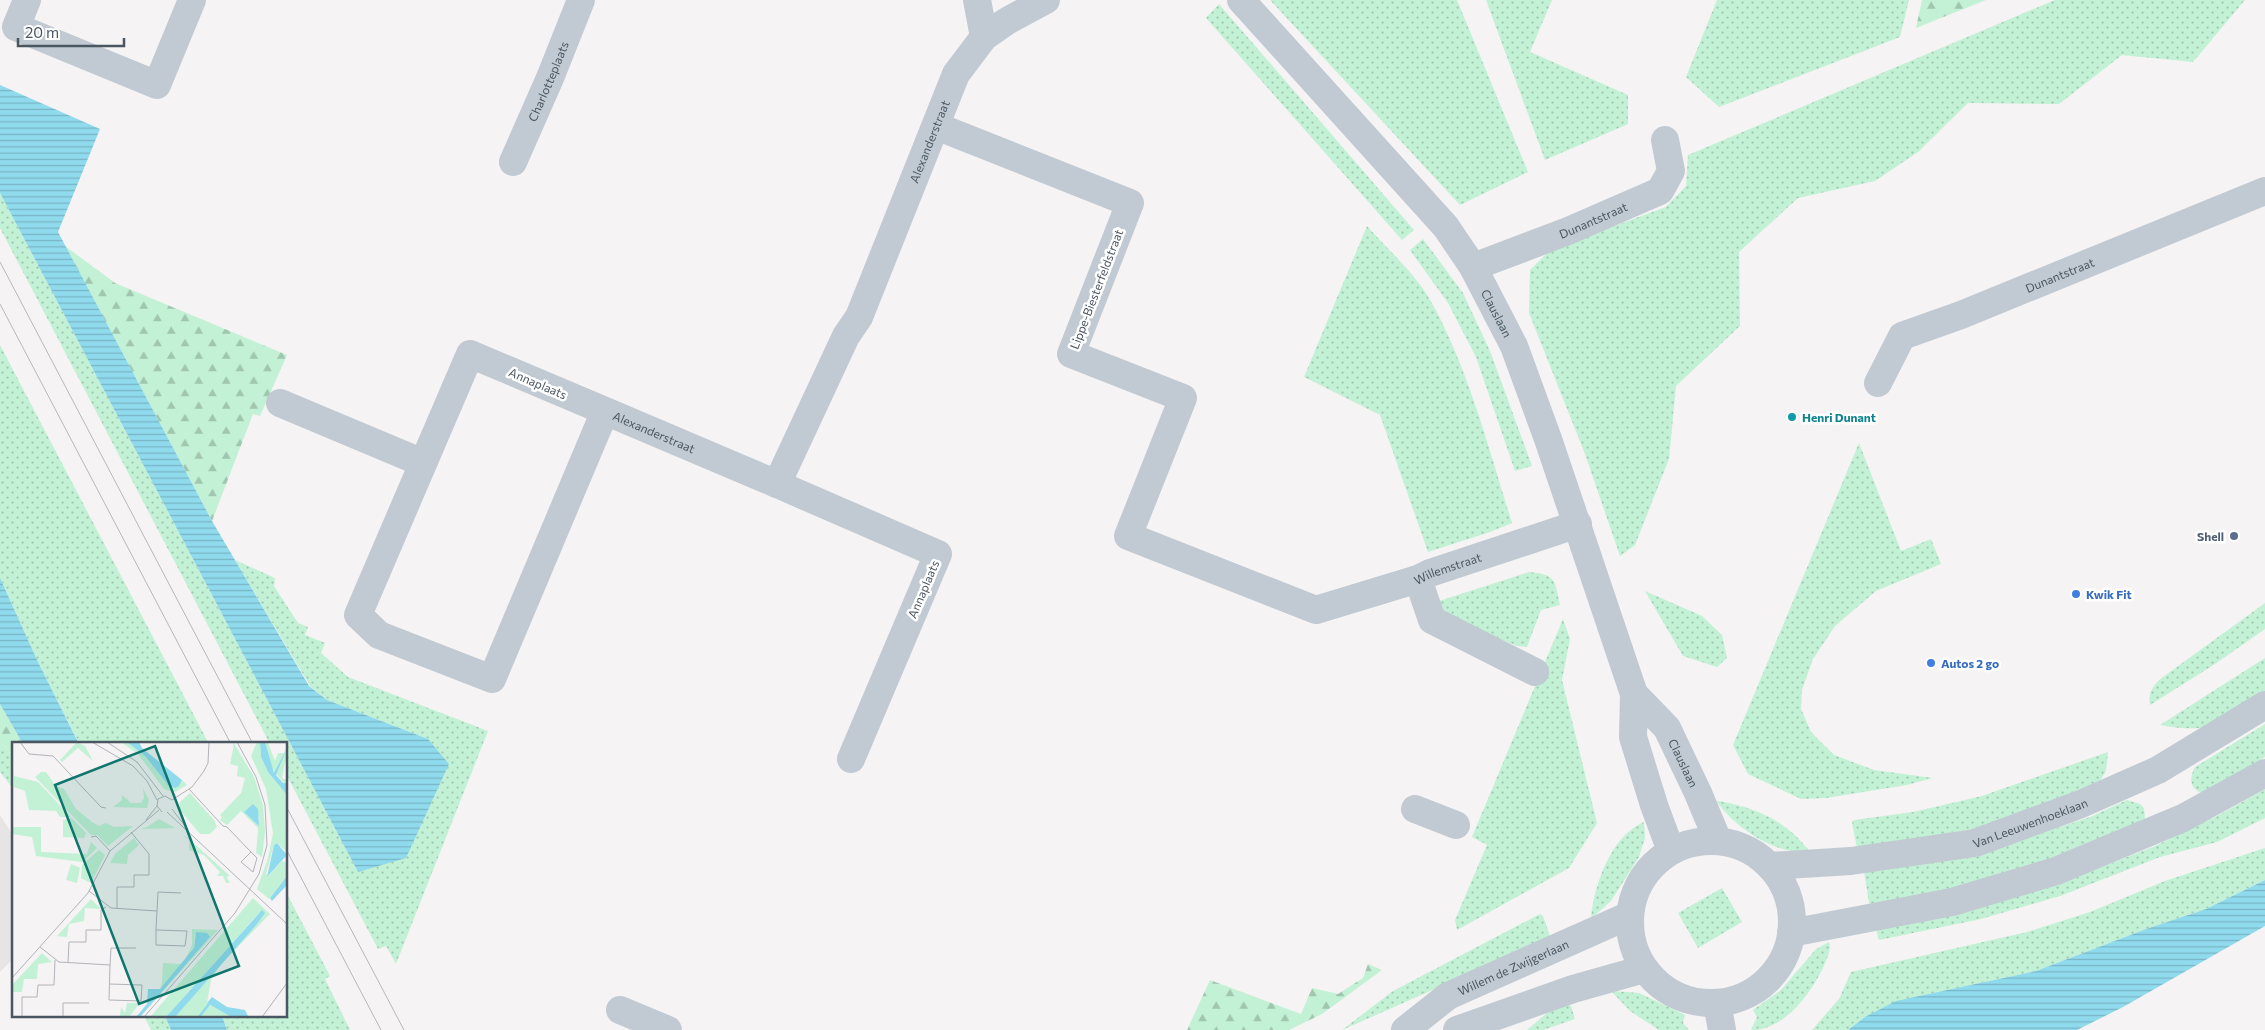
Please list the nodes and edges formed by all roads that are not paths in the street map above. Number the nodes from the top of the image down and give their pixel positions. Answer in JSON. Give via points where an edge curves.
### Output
{"nodes":[{"id":1,"x":27,"y":0,"type":"edge"},
{"id":2,"x":192,"y":0,"type":"edge"},
{"id":3,"x":580,"y":0,"type":"edge"},
{"id":4,"x":977,"y":0,"type":"edge"},
{"id":5,"x":1046,"y":0,"type":"edge"},
{"id":6,"x":1241,"y":0,"type":"edge"},
{"id":7,"x":984,"y":37,"type":"junction"},
{"id":8,"x":936,"y":126,"type":"junction"},
{"id":9,"x":1665,"y":140,"type":"dead end"},
{"id":10,"x":513,"y":162,"type":"dead end"},
{"id":11,"x":2265,"y":190,"type":"edge"},
{"id":12,"x":1473,"y":268,"type":"junction"},
{"id":13,"x":470,"y":354,"type":"joint"},
{"id":14,"x":1878,"y":383,"type":"dead end"},
{"id":15,"x":280,"y":403,"type":"dead end"},
{"id":16,"x":605,"y":411,"type":"junction"},
{"id":17,"x":423,"y":463,"type":"junction"},
{"id":18,"x":777,"y":484,"type":"junction"},
{"id":19,"x":1578,"y":524,"type":"junction"},
{"id":20,"x":1418,"y":579,"type":"junction"},
{"id":21,"x":1316,"y":610,"type":"joint"},
{"id":22,"x":1535,"y":672,"type":"dead end"},
{"id":23,"x":1634,"y":694,"type":"junction"},
{"id":24,"x":2265,"y":705,"type":"edge"},
{"id":25,"x":851,"y":759,"type":"dead end"},
{"id":26,"x":2265,"y":773,"type":"edge"},
{"id":27,"x":1415,"y":809,"type":"dead end"},
{"id":28,"x":1456,"y":825,"type":"dead end"},
{"id":29,"x":1718,"y":841,"type":"junction"},
{"id":30,"x":1671,"y":851,"type":"junction"},
{"id":31,"x":1770,"y":866,"type":"junction"},
{"id":32,"x":1630,"y":915,"type":"junction"},
{"id":33,"x":1791,"y":932,"type":"junction"},
{"id":34,"x":1644,"y":969,"type":"junction"},
{"id":35,"x":1717,"y":1003,"type":"junction"},
{"id":36,"x":620,"y":1010,"type":"dead end"},
{"id":37,"x":668,"y":1030,"type":"edge"},
{"id":38,"x":1405,"y":1030,"type":"edge"},
{"id":39,"x":1457,"y":1030,"type":"edge"},
{"id":40,"x":1722,"y":1030,"type":"edge"}],
"edges":[{"from":1,"to":2,"type":"street","via":[[16,28],[157,86]]},
{"from":3,"to":10,"type":"street","name":"Charlotteplaats"},
{"from":4,"to":7,"type":"street"},
{"from":5,"to":7,"type":"street","name":"Alexanderstraat"},
{"from":6,"to":12,"type":"street","name":"Clauslaan","via":[[1446,227]]},
{"from":7,"to":8,"type":"street","name":"Alexanderstraat","via":[[956,74]]},
{"from":8,"to":18,"type":"street","name":"Alexanderstraat","via":[[859,317],[846,336]]},
{"from":8,"to":21,"type":"street","name":"Lippe-Biesterfeldstraat","via":[[1130,203],[1071,354],[1183,398],[1128,536]]},
{"from":9,"to":12,"type":"street","name":"Dunantstraat","via":[[1671,171],[1660,191]]},
{"from":11,"to":14,"type":"street","name":"Dunantstraat","via":[[1961,315],[1902,336]]},
{"from":12,"to":19,"type":"street","name":"Clauslaan","via":[[1514,346]]},
{"from":13,"to":16,"type":"street","name":"Annaplaats"},
{"from":13,"to":17,"type":"street","name":"Alexanderstraat"},
{"from":15,"to":17,"type":"street"},
{"from":16,"to":17,"type":"street","name":"Alexanderstraat","via":[[492,679],[379,635],[358,614]]},
{"from":16,"to":18,"type":"street","name":"Alexanderstraat"},
{"from":18,"to":25,"type":"street","name":"Annaplaats","via":[[938,554]]},
{"from":19,"to":20,"type":"street","name":"Willemstraat"},
{"from":19,"to":23,"type":"street","name":"Clauslaan"},
{"from":20,"to":21,"type":"street","name":"Willemstraat"},
{"from":20,"to":22,"type":"street","via":[[1432,620]]},
{"from":23,"to":29,"type":"street","name":"Clauslaan","via":[[1667,728]]},
{"from":23,"to":30,"type":"street","name":"Clauslaan","via":[[1633,737]]},
{"from":24,"to":31,"type":"street","name":"Van Leeuwenhoeklaan","via":[[2158,770],[2081,804],[1975,842],[1851,861]]},
{"from":26,"to":33,"type":"street","via":[[2183,818],[2056,871],[1952,902]]},
{"from":27,"to":28,"type":"street"},
{"from":29,"to":30,"type":"street","via":[[1694,843]]},
{"from":29,"to":31,"type":"street","via":[[1746,849]]},
{"from":30,"to":32,"type":"street","via":[[1647,871],[1633,899]]},
{"from":31,"to":33,"type":"street","via":[[1788,897]]},
{"from":32,"to":34,"type":"street","via":[[1635,952]]},
{"from":32,"to":38,"type":"street","name":"Willem de Zwijgerlaan","via":[[1448,996]]},
{"from":33,"to":35,"type":"street","via":[[1787,950],[1766,981],[1735,1000]]},
{"from":34,"to":35,"type":"street","via":[[1664,989],[1689,1000]]},
{"from":34,"to":39,"type":"street","via":[[1574,989]]},
{"from":35,"to":40,"type":"street"},
{"from":36,"to":37,"type":"street"}]}
